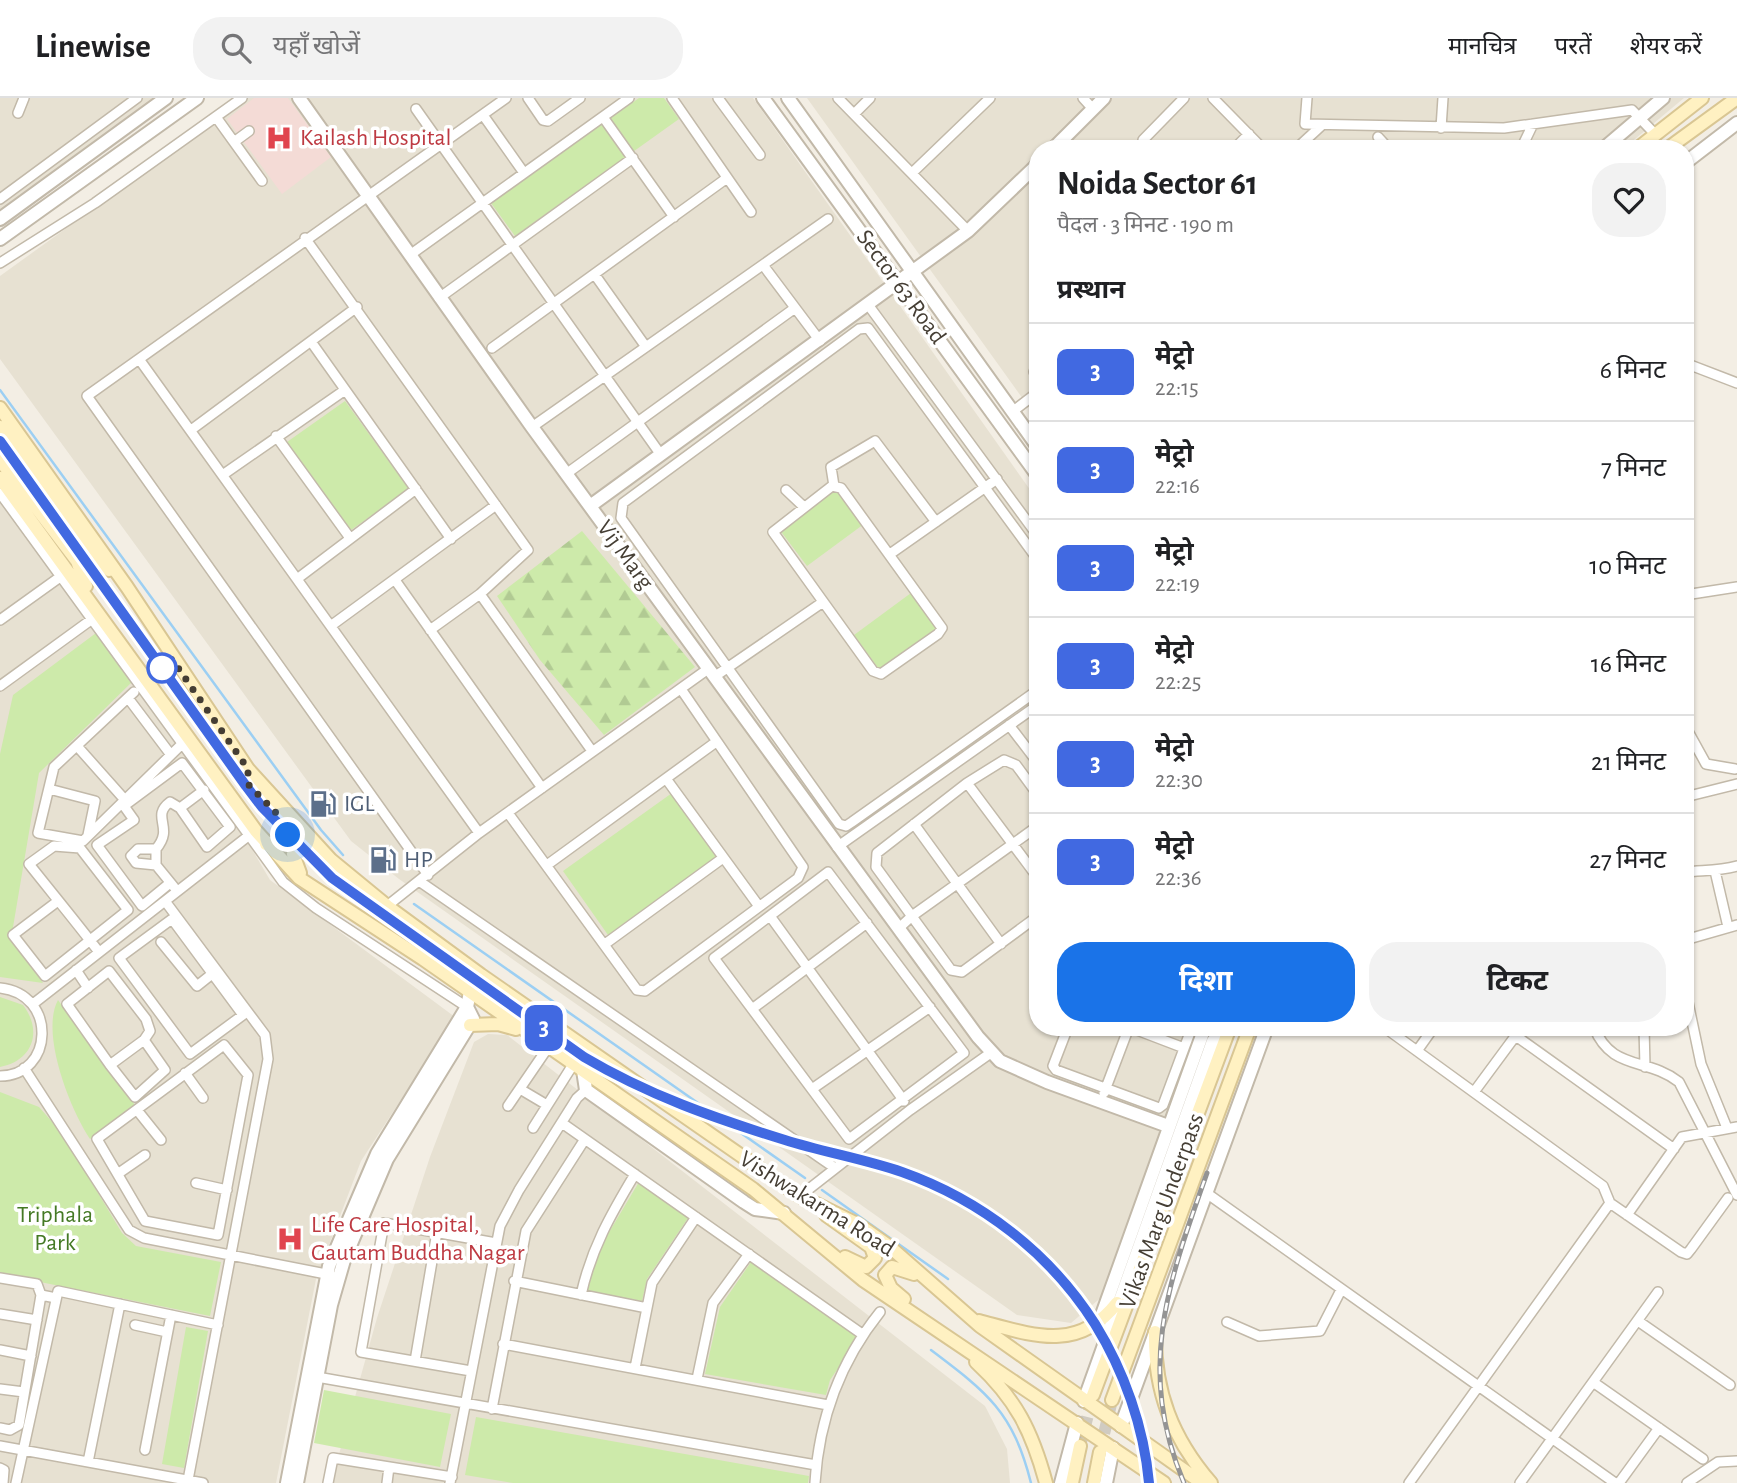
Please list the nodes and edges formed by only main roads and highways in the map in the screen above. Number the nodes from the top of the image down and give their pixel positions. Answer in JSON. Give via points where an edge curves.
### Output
{"nodes":[{"id":1,"x":1702,"y":98,"type":"edge"},
{"id":2,"x":1737,"y":99,"type":"edge"},
{"id":3,"x":1648,"y":140,"type":"edge"},
{"id":4,"x":1680,"y":140,"type":"edge"},
{"id":5,"x":0,"y":408,"type":"edge"},
{"id":6,"x":0,"y":427,"type":"edge"},
{"id":7,"x":0,"y":460,"type":"edge"},
{"id":8,"x":0,"y":478,"type":"edge"},
{"id":9,"x":127,"y":587,"type":"junction"},
{"id":10,"x":90,"y":599,"type":"junction"},
{"id":11,"x":248,"y":769,"type":"junction"},
{"id":12,"x":266,"y":844,"type":"junction"},
{"id":13,"x":344,"y":870,"type":"junction"},
{"id":14,"x":302,"y":880,"type":"junction"},
{"id":15,"x":470,"y":1024,"type":"road end"},
{"id":16,"x":1225,"y":1036,"type":"edge"},
{"id":17,"x":1247,"y":1036,"type":"edge"},
{"id":18,"x":544,"y":1042,"type":"junction"},
{"id":19,"x":805,"y":1199,"type":"junction"},
{"id":20,"x":817,"y":1242,"type":"junction"},
{"id":21,"x":927,"y":1280,"type":"junction"},
{"id":22,"x":1117,"y":1303,"type":"road end"},
{"id":23,"x":972,"y":1319,"type":"junction"},
{"id":24,"x":932,"y":1325,"type":"junction"},
{"id":25,"x":1154,"y":1332,"type":"road end"},
{"id":26,"x":964,"y":1347,"type":"junction"},
{"id":27,"x":1089,"y":1398,"type":"junction"},
{"id":28,"x":1112,"y":1400,"type":"tunnel mouth"},
{"id":29,"x":1080,"y":1446,"type":"tunnel mouth"},
{"id":30,"x":1100,"y":1452,"type":"tunnel mouth"},
{"id":31,"x":1046,"y":1483,"type":"edge"},
{"id":32,"x":1072,"y":1483,"type":"edge"},
{"id":33,"x":1094,"y":1483,"type":"edge"},
{"id":34,"x":1164,"y":1483,"type":"edge"},
{"id":35,"x":1202,"y":1483,"type":"edge"},
{"id":36,"x":1211,"y":1483,"type":"edge"}],
"edges":[{"from":1,"to":3,"type":"main road"},
{"from":2,"to":4,"type":"main road"},
{"from":5,"to":9,"type":"main road"},
{"from":6,"to":9,"type":"main road","via":[[90,553]]},
{"from":7,"to":10,"type":"main road","via":[[77,561]]},
{"from":8,"to":10,"type":"main road","name":"Vishwakarma Road"},
{"from":9,"to":11,"type":"main road","name":"Vishwakarma Road"},
{"from":10,"to":12,"type":"main road","name":"Vishwakarma Road","via":[[96,616],[210,778]]},
{"from":11,"to":12,"type":"main road","via":[[248,784],[289,830],[281,840]]},
{"from":11,"to":13,"type":"main road","name":"Vishwakarma Road"},
{"from":12,"to":14,"type":"main road","name":"Vishwakarma Road"},
{"from":13,"to":14,"type":"main road","via":[[332,871],[301,848],[293,857]]},
{"from":13,"to":19,"type":"main road","name":"Vishwakarma Road","via":[[387,906]]},
{"from":14,"to":18,"type":"main road","name":"Vishwakarma Road"},
{"from":15,"to":18,"type":"main road","via":[[506,1025]]},
{"from":16,"to":27,"type":"main road","name":"Vikas Marg Underpass"},
{"from":17,"to":28,"type":"main road","name":"Vikas Marg Underpass"},
{"from":18,"to":20,"type":"main road","name":"Vishwakarma Road","via":[[785,1213]]},
{"from":19,"to":20,"type":"main road","via":[[871,1247],[875,1258],[871,1265],[859,1265]]},
{"from":19,"to":21,"type":"main road","name":"Vishwakarma Road","via":[[859,1225]]},
{"from":20,"to":24,"type":"main road","name":"Vishwakarma Road","via":[[863,1280]]},
{"from":21,"to":23,"type":"main road","name":"Vishwakarma Road"},
{"from":21,"to":24,"type":"main road","via":[[899,1267],[892,1267],[886,1275],[891,1288]]},
{"from":22,"to":23,"type":"main road","via":[[1090,1329],[1072,1335],[1040,1337]]},
{"from":23,"to":27,"type":"main road","name":"Vishwakarma Road"},
{"from":24,"to":26,"type":"main road","name":"Vishwakarma Road"},
{"from":25,"to":36,"type":"main road","via":[[1154,1363],[1163,1406],[1179,1439]]},
{"from":26,"to":31,"type":"main road","via":[[1021,1412]]},
{"from":26,"to":34,"type":"main road","name":"Vishwakarma Road"},
{"from":27,"to":35,"type":"main road","name":"Vishwakarma Road"},
{"from":29,"to":32,"type":"main road"},
{"from":30,"to":33,"type":"main road"}]}
